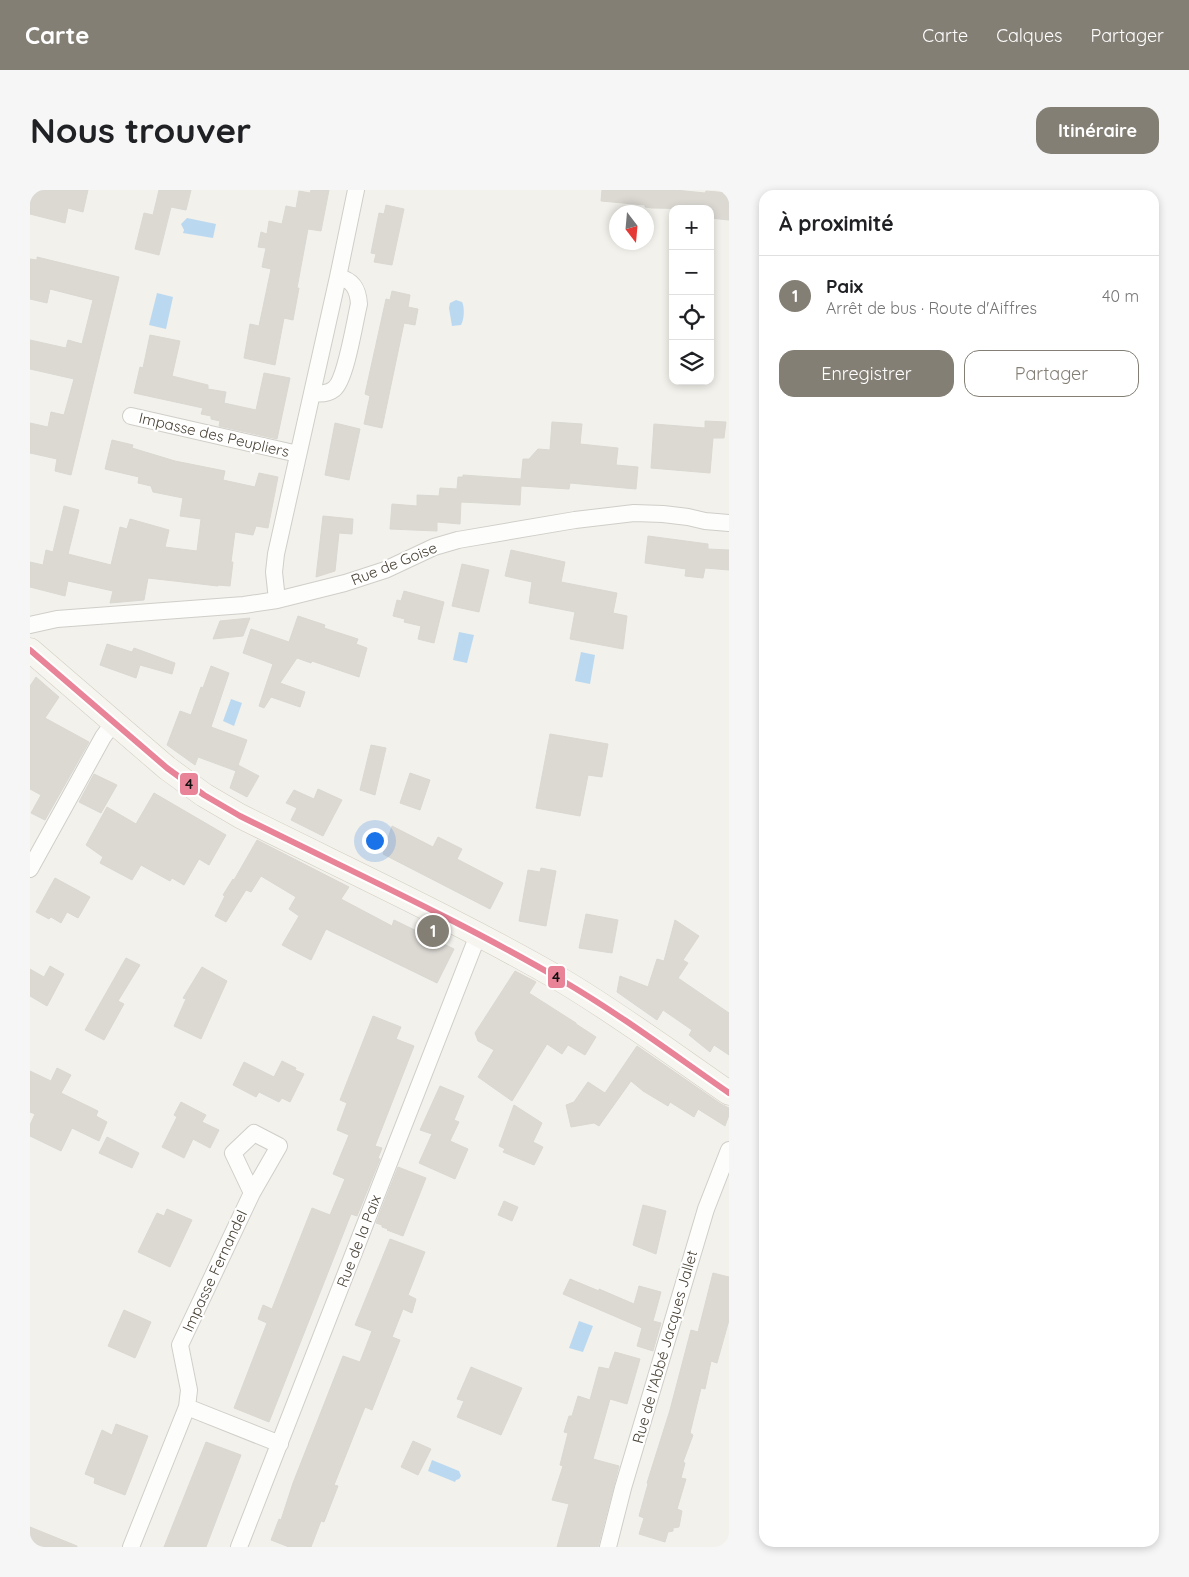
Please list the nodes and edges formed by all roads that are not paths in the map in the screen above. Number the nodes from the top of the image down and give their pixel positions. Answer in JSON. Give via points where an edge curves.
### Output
{"nodes":[{"id":1,"x":356,"y":190,"type":"edge"},
{"id":2,"x":338,"y":278,"type":"junction"},
{"id":3,"x":312,"y":393,"type":"junction"},
{"id":4,"x":131,"y":416,"type":"dead end"},
{"id":5,"x":298,"y":454,"type":"junction"},
{"id":6,"x":729,"y":523,"type":"edge"},
{"id":7,"x":277,"y":600,"type":"junction"},
{"id":8,"x":30,"y":625,"type":"edge"},
{"id":9,"x":30,"y":650,"type":"edge"},
{"id":10,"x":114,"y":722,"type":"junction"},
{"id":11,"x":30,"y":870,"type":"edge"},
{"id":12,"x":478,"y":935,"type":"junction"},
{"id":13,"x":729,"y":1093,"type":"edge"},
{"id":14,"x":729,"y":1150,"type":"edge"},
{"id":15,"x":252,"y":1193,"type":"dead end"},
{"id":16,"x":187,"y":1407,"type":"junction"},
{"id":17,"x":280,"y":1444,"type":"junction"},
{"id":18,"x":131,"y":1547,"type":"edge"},
{"id":19,"x":239,"y":1547,"type":"edge"},
{"id":20,"x":608,"y":1547,"type":"edge"}],
"edges":[{"from":1,"to":2,"type":"street","name":"Impasse des Peupliers"},
{"from":2,"to":3,"type":"street","name":"Impasse des Peupliers"},
{"from":2,"to":3,"type":"street","via":[[346,279],[358,295],[343,378],[334,390]]},
{"from":3,"to":5,"type":"street","name":"Impasse des Peupliers"},
{"from":4,"to":5,"type":"street","name":"Impasse des Peupliers"},
{"from":5,"to":7,"type":"street","name":"Impasse des Peupliers","via":[[276,554]]},
{"from":6,"to":7,"type":"street","name":"Rue de Goise","via":[[634,513],[548,524],[458,540],[385,570]]},
{"from":7,"to":8,"type":"street","name":"Rue de Goise","via":[[57,619]]},
{"from":9,"to":10,"type":"main road"},
{"from":10,"to":11,"type":"street"},
{"from":10,"to":12,"type":"main road","via":[[166,768],[204,795]]},
{"from":12,"to":13,"type":"main road","via":[[612,1012]]},
{"from":12,"to":17,"type":"street","name":"Rue de la Paix"},
{"from":14,"to":20,"type":"street","name":"Rue de l'Abbé Jacques Jallet","via":[[706,1209]]},
{"from":15,"to":16,"type":"street","name":"Impasse Fernandel","via":[[180,1345],[189,1390]]},
{"from":16,"to":17,"type":"street"},
{"from":16,"to":18,"type":"street"},
{"from":17,"to":19,"type":"street","name":"Rue de la Paix"}]}
